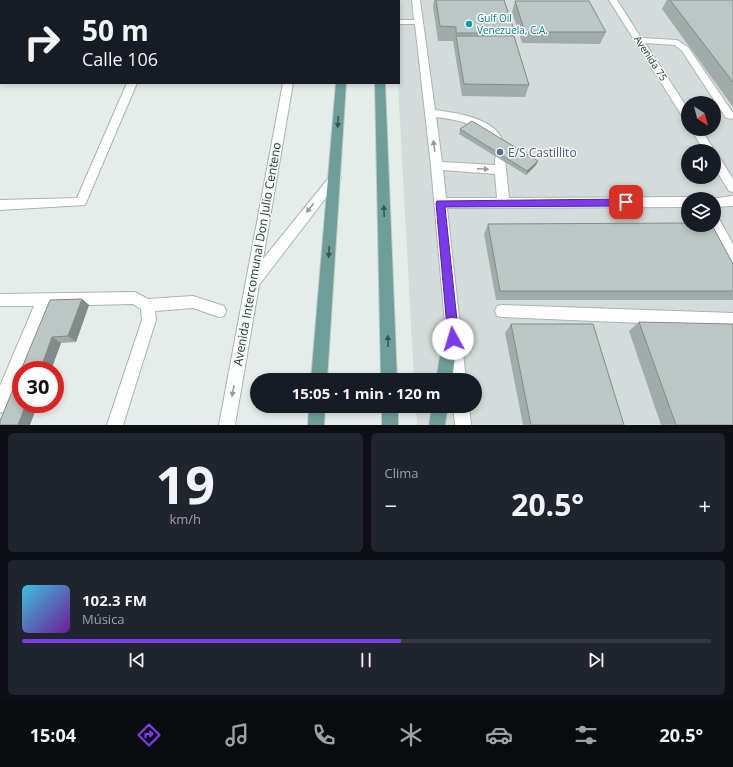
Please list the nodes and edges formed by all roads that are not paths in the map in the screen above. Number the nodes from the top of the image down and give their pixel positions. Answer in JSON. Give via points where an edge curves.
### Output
{"nodes":[{"id":1,"x":416,"y":0,"type":"edge"},
{"id":2,"x":613,"y":0,"type":"edge"},
{"id":3,"x":400,"y":22,"type":"edge"},
{"id":4,"x":418,"y":22,"type":"junction"},
{"id":5,"x":640,"y":40,"type":"junction"},
{"id":6,"x":132,"y":84,"type":"edge"},
{"id":7,"x":288,"y":84,"type":"edge"},
{"id":8,"x":341,"y":84,"type":"edge"},
{"id":9,"x":380,"y":84,"type":"edge"},
{"id":10,"x":681,"y":106,"type":"edge"},
{"id":11,"x":429,"y":112,"type":"junction"},
{"id":12,"x":730,"y":116,"type":"dead end"},
{"id":13,"x":500,"y":143,"type":"edge"},
{"id":14,"x":437,"y":166,"type":"junction"},
{"id":15,"x":721,"y":169,"type":"edge"},
{"id":16,"x":334,"y":178,"type":"junction"},
{"id":17,"x":733,"y":188,"type":"edge"},
{"id":18,"x":733,"y":201,"type":"edge"},
{"id":19,"x":681,"y":202,"type":"edge"},
{"id":20,"x":721,"y":202,"type":"edge"},
{"id":21,"x":440,"y":203,"type":"junction"},
{"id":22,"x":503,"y":203,"type":"junction"},
{"id":23,"x":0,"y":205,"type":"edge"},
{"id":24,"x":720,"y":232,"type":"edge"},
{"id":25,"x":733,"y":256,"type":"edge"},
{"id":26,"x":253,"y":283,"type":"junction"},
{"id":27,"x":44,"y":299,"type":"junction"},
{"id":28,"x":0,"y":300,"type":"edge"},
{"id":29,"x":147,"y":305,"type":"junction"},
{"id":30,"x":219,"y":311,"type":"dead end"},
{"id":31,"x":502,"y":311,"type":"dead end"},
{"id":32,"x":733,"y":320,"type":"edge"},
{"id":33,"x":452,"y":326,"type":"junction"},
{"id":34,"x":320,"y":373,"type":"edge"},
{"id":35,"x":389,"y":373,"type":"edge"},
{"id":36,"x":445,"y":373,"type":"edge"},
{"id":37,"x":457,"y":373,"type":"edge"},
{"id":38,"x":0,"y":405,"type":"edge"},
{"id":39,"x":317,"y":413,"type":"edge"},
{"id":40,"x":390,"y":413,"type":"edge"},
{"id":41,"x":439,"y":413,"type":"edge"},
{"id":42,"x":462,"y":413,"type":"edge"},
{"id":43,"x":115,"y":425,"type":"edge"},
{"id":44,"x":227,"y":425,"type":"edge"},
{"id":45,"x":316,"y":425,"type":"edge"},
{"id":46,"x":390,"y":425,"type":"edge"},
{"id":47,"x":438,"y":425,"type":"edge"},
{"id":48,"x":463,"y":425,"type":"edge"}],
"edges":[{"from":1,"to":4,"type":"street"},
{"from":2,"to":5,"type":"street","name":"Avenida 75"},
{"from":3,"to":4,"type":"street"},
{"from":4,"to":11,"type":"street"},
{"from":5,"to":10,"type":"street","name":"Avenida 75"},
{"from":5,"to":12,"type":"street","via":[[676,43],[685,49]]},
{"from":6,"to":23,"type":"street","via":[[82,202]]},
{"from":7,"to":26,"type":"street","name":"Avenida Intercomunal Don Julio Centeno"},
{"from":8,"to":16,"type":"main road","one_way":true},
{"from":35,"to":9,"type":"main road","one_way":true},
{"from":11,"to":13,"type":"street","via":[[467,119],[483,127],[499,139]]},
{"from":14,"to":11,"type":"street","one_way":true},
{"from":14,"to":21,"type":"street"},
{"from":14,"to":22,"type":"street","one_way":true,"via":[[501,165]]},
{"from":15,"to":17,"type":"street"},
{"from":16,"to":26,"type":"street","one_way":true},
{"from":16,"to":34,"type":"main road","one_way":true},
{"from":18,"to":20,"type":"street"},
{"from":19,"to":22,"type":"street"},
{"from":21,"to":22,"type":"street"},
{"from":21,"to":33,"type":"street"},
{"from":24,"to":25,"type":"street"},
{"from":26,"to":44,"type":"street","name":"Avenida Intercomunal Don Julio Centeno","one_way":true},
{"from":27,"to":28,"type":"street"},
{"from":27,"to":29,"type":"street","via":[[135,298]]},
{"from":27,"to":38,"type":"street"},
{"from":29,"to":30,"type":"street","via":[[193,302]]},
{"from":29,"to":43,"type":"street","via":[[149,320]]},
{"from":31,"to":32,"type":"street"},
{"from":33,"to":36,"type":"main road"},
{"from":33,"to":37,"type":"street"},
{"from":39,"to":45,"type":"main road"},
{"from":40,"to":46,"type":"main road"},
{"from":41,"to":47,"type":"main road"},
{"from":42,"to":48,"type":"street"}]}
